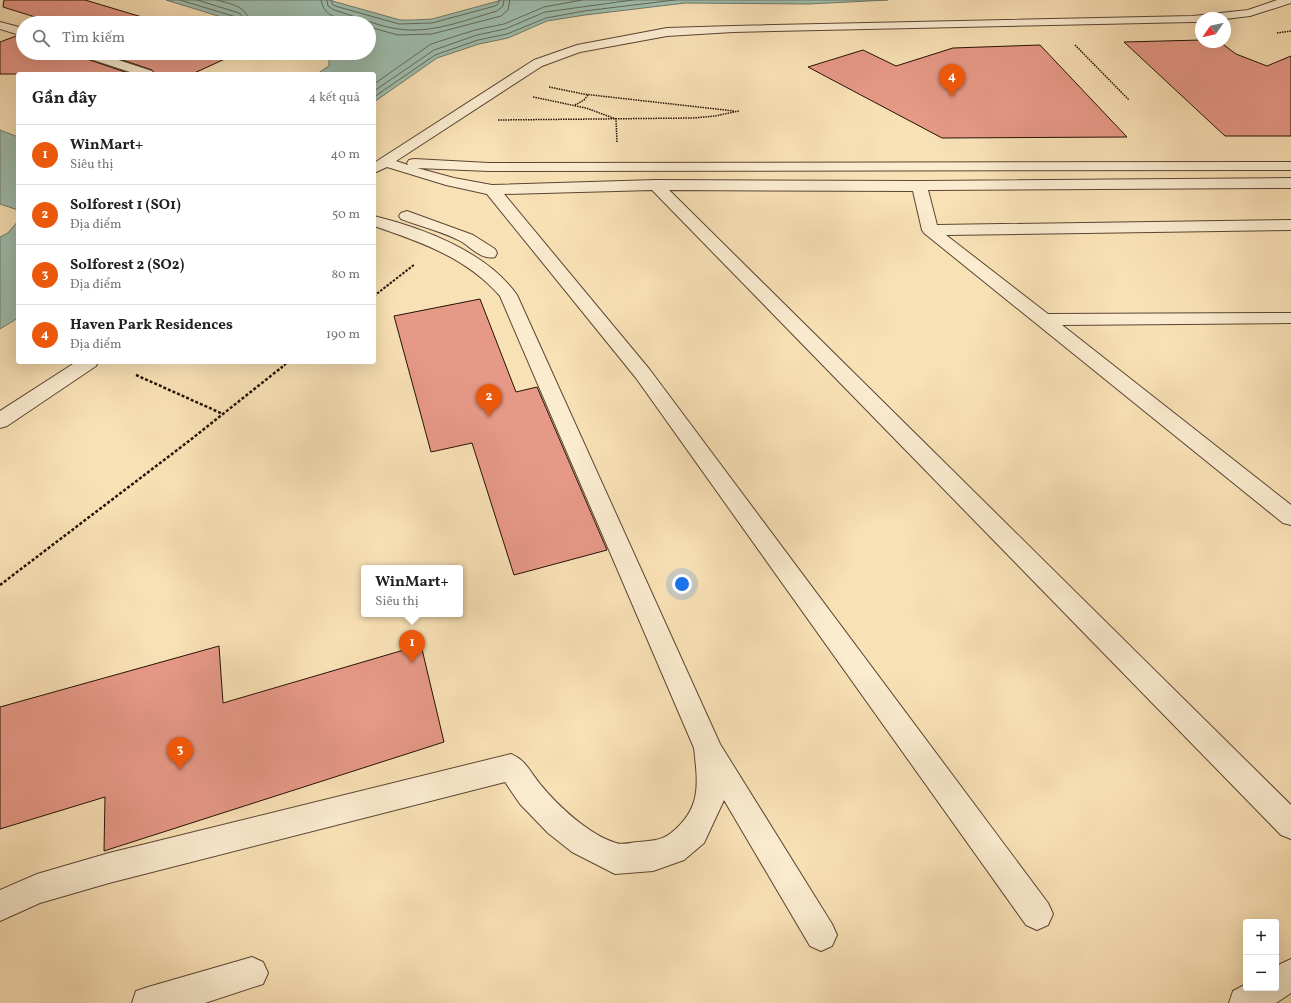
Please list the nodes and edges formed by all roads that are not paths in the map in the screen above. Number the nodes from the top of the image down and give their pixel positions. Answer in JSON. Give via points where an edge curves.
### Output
{"nodes":[{"id":1,"x":1288,"y":0,"type":"edge"},
{"id":2,"x":0,"y":25,"type":"edge"},
{"id":3,"x":16,"y":30,"type":"edge"},
{"id":4,"x":106,"y":60,"type":"edge"},
{"id":5,"x":142,"y":72,"type":"edge"},
{"id":6,"x":380,"y":165,"type":"edge"},
{"id":7,"x":1291,"y":166,"type":"edge"},
{"id":8,"x":1286,"y":183,"type":"edge"},
{"id":9,"x":656,"y":185,"type":"junction"},
{"id":10,"x":918,"y":186,"type":"junction"},
{"id":11,"x":492,"y":190,"type":"junction"},
{"id":12,"x":1291,"y":195,"type":"edge"},
{"id":13,"x":376,"y":207,"type":"edge"},
{"id":14,"x":376,"y":222,"type":"edge"},
{"id":15,"x":1291,"y":225,"type":"edge"},
{"id":16,"x":930,"y":230,"type":"junction"},
{"id":17,"x":489,"y":253,"type":"dead end"},
{"id":18,"x":1291,"y":318,"type":"edge"},
{"id":19,"x":1043,"y":320,"type":"junction"},
{"id":20,"x":86,"y":364,"type":"edge"},
{"id":21,"x":0,"y":421,"type":"edge"},
{"id":22,"x":1291,"y":517,"type":"edge"},
{"id":23,"x":708,"y":748,"type":"junction"},
{"id":24,"x":1291,"y":824,"type":"edge"},
{"id":25,"x":0,"y":906,"type":"edge"},
{"id":26,"x":1037,"y":914,"type":"dead end"},
{"id":27,"x":821,"y":935,"type":"dead end"},
{"id":28,"x":252,"y":973,"type":"dead end"},
{"id":29,"x":1291,"y":975,"type":"edge"},
{"id":30,"x":1279,"y":982,"type":"edge"},
{"id":31,"x":1265,"y":991,"type":"edge"},
{"id":32,"x":148,"y":1003,"type":"edge"},
{"id":33,"x":1245,"y":1003,"type":"edge"}],
"edges":[{"from":1,"to":6,"type":"street","via":[[1250,13],[1193,19],[666,32],[577,49],[538,63]]},
{"from":2,"to":3,"type":"street"},
{"from":4,"to":5,"type":"street"},
{"from":6,"to":7,"type":"street"},
{"from":6,"to":11,"type":"street","via":[[473,188]]},
{"from":8,"to":10,"type":"street"},
{"from":8,"to":12,"type":"street"},
{"from":9,"to":10,"type":"street"},
{"from":9,"to":11,"type":"street","via":[[624,188]]},
{"from":9,"to":24,"type":"street"},
{"from":10,"to":16,"type":"street"},
{"from":11,"to":26,"type":"street","via":[[644,374]]},
{"from":13,"to":17,"type":"street","via":[[467,238]]},
{"from":14,"to":23,"type":"street","via":[[428,238],[466,258],[488,274],[508,295]]},
{"from":15,"to":16,"type":"street"},
{"from":16,"to":19,"type":"street"},
{"from":18,"to":19,"type":"street"},
{"from":19,"to":22,"type":"street"},
{"from":20,"to":21,"type":"street"},
{"from":23,"to":25,"type":"street","via":[[712,781],[709,803],[694,833],[674,850],[653,856],[615,858],[582,842],[558,823],[530,794],[511,767],[109,868],[37,889]]},
{"from":23,"to":27,"type":"street"},
{"from":28,"to":32,"type":"street"},
{"from":29,"to":30,"type":"street"},
{"from":31,"to":33,"type":"street"}]}
